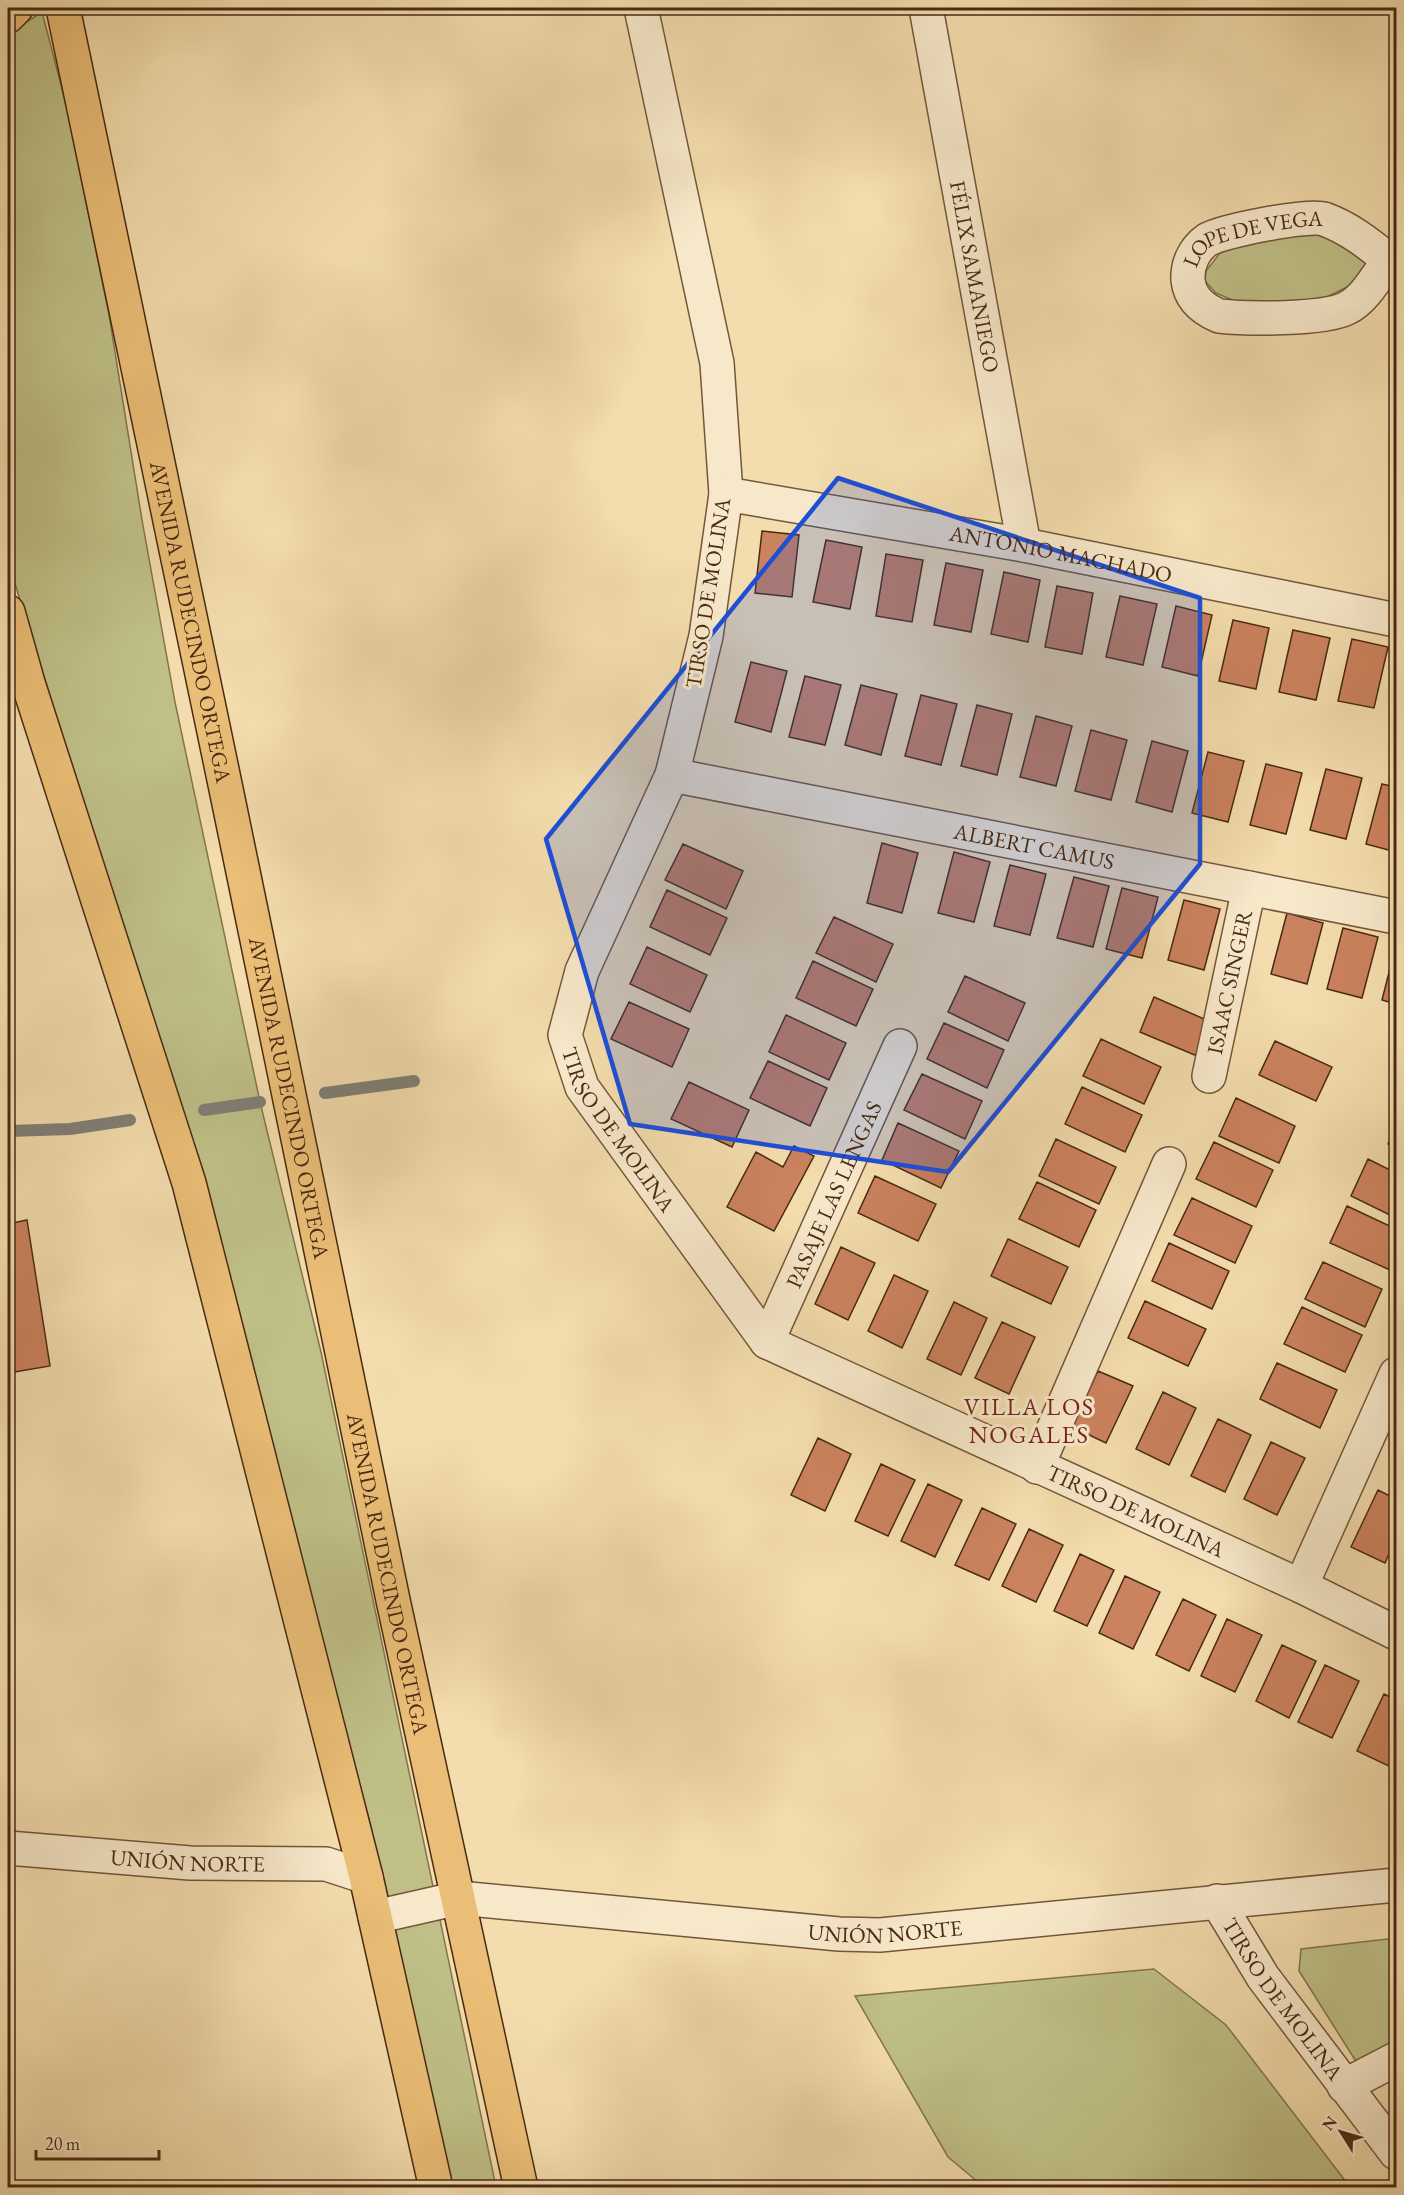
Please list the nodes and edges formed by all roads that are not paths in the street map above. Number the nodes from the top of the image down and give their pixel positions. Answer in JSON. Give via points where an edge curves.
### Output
{"nodes":[{"id":1,"x":16,"y":8,"type":"edge"},
{"id":2,"x":63,"y":8,"type":"edge"},
{"id":3,"x":641,"y":8,"type":"edge"},
{"id":4,"x":926,"y":8,"type":"edge"},
{"id":5,"x":8,"y":16,"type":"edge"},
{"id":6,"x":1393,"y":259,"type":"edge"},
{"id":7,"x":726,"y":494,"type":"junction"},
{"id":8,"x":1024,"y":545,"type":"junction"},
{"id":9,"x":8,"y":612,"type":"edge"},
{"id":10,"x":1396,"y":620,"type":"edge"},
{"id":11,"x":672,"y":775,"type":"junction"},
{"id":12,"x":1250,"y":888,"type":"junction"},
{"id":13,"x":1396,"y":917,"type":"edge"},
{"id":14,"x":900,"y":1046,"type":"dead end"},
{"id":15,"x":1209,"y":1076,"type":"dead end"},
{"id":16,"x":1168,"y":1164,"type":"dead end"},
{"id":17,"x":767,"y":1342,"type":"junction"},
{"id":18,"x":1396,"y":1374,"type":"edge"},
{"id":19,"x":1037,"y":1467,"type":"junction"},
{"id":20,"x":1301,"y":1586,"type":"junction"},
{"id":21,"x":1396,"y":1633,"type":"edge"},
{"id":22,"x":8,"y":1848,"type":"edge"},
{"id":23,"x":366,"y":1877,"type":"junction"},
{"id":24,"x":1396,"y":1885,"type":"edge"},
{"id":25,"x":459,"y":1898,"type":"junction"},
{"id":26,"x":1217,"y":1901,"type":"junction"},
{"id":27,"x":375,"y":1917,"type":"junction"},
{"id":28,"x":1396,"y":2059,"type":"edge"},
{"id":29,"x":1344,"y":2086,"type":"junction"},
{"id":30,"x":1396,"y":2153,"type":"edge"},
{"id":31,"x":436,"y":2187,"type":"edge"},
{"id":32,"x":521,"y":2187,"type":"edge"}],
"edges":[{"from":1,"to":5,"type":"main road"},
{"from":2,"to":25,"type":"main road","name":"AVENIDA RUDECINDO ORTEGA","via":[[393,1600]]},
{"from":3,"to":7,"type":"street","name":"TIRSO DE MOLINA","via":[[717,363]]},
{"from":4,"to":8,"type":"street","name":"FÉLIX SAMANIEGO"},
{"from":6,"to":6,"type":"street","name":"LOPE DE VEGA","via":[[1355,233],[1321,218],[1263,224],[1220,235],[1198,248],[1191,260],[1189,286],[1195,300],[1219,316],[1323,316],[1347,308],[1363,296]]},
{"from":7,"to":8,"type":"street","name":"ANTONIO MACHADO"},
{"from":7,"to":11,"type":"street","name":"TIRSO DE MOLINA","via":[[706,636]]},
{"from":8,"to":10,"type":"street","name":"ANTONIO MACHADO"},
{"from":9,"to":23,"type":"main road","via":[[189,1183]]},
{"from":11,"to":12,"type":"street","name":"ALBERT CAMUS"},
{"from":11,"to":17,"type":"street","name":"TIRSO DE MOLINA","via":[[582,971],[565,1035],[582,1087]]},
{"from":12,"to":13,"type":"street","name":"ALBERT CAMUS"},
{"from":12,"to":15,"type":"street","name":"ISAAC SINGER"},
{"from":14,"to":17,"type":"street","name":"PASAJE LAS LENGAS"},
{"from":16,"to":19,"type":"street"},
{"from":17,"to":19,"type":"street","name":"TIRSO DE MOLINA"},
{"from":18,"to":20,"type":"street"},
{"from":19,"to":20,"type":"street","name":"TIRSO DE MOLINA"},
{"from":20,"to":21,"type":"street","name":"TIRSO DE MOLINA"},
{"from":22,"to":23,"type":"street","name":"UNIÓN NORTE","via":[[190,1863],[326,1864]]},
{"from":23,"to":27,"type":"main road"},
{"from":24,"to":26,"type":"street","name":"UNIÓN NORTE"},
{"from":25,"to":26,"type":"street","name":"UNIÓN NORTE","via":[[847,1935],[953,1930]]},
{"from":25,"to":27,"type":"street","name":"UNIÓN NORTE"},
{"from":25,"to":32,"type":"main road","name":"AVENIDA RUDECINDO ORTEGA"},
{"from":26,"to":29,"type":"street","name":"TIRSO DE MOLINA","via":[[1263,1977]]},
{"from":27,"to":31,"type":"main road"},
{"from":28,"to":29,"type":"street"},
{"from":29,"to":30,"type":"street","name":"TIRSO DE MOLINA"}]}
